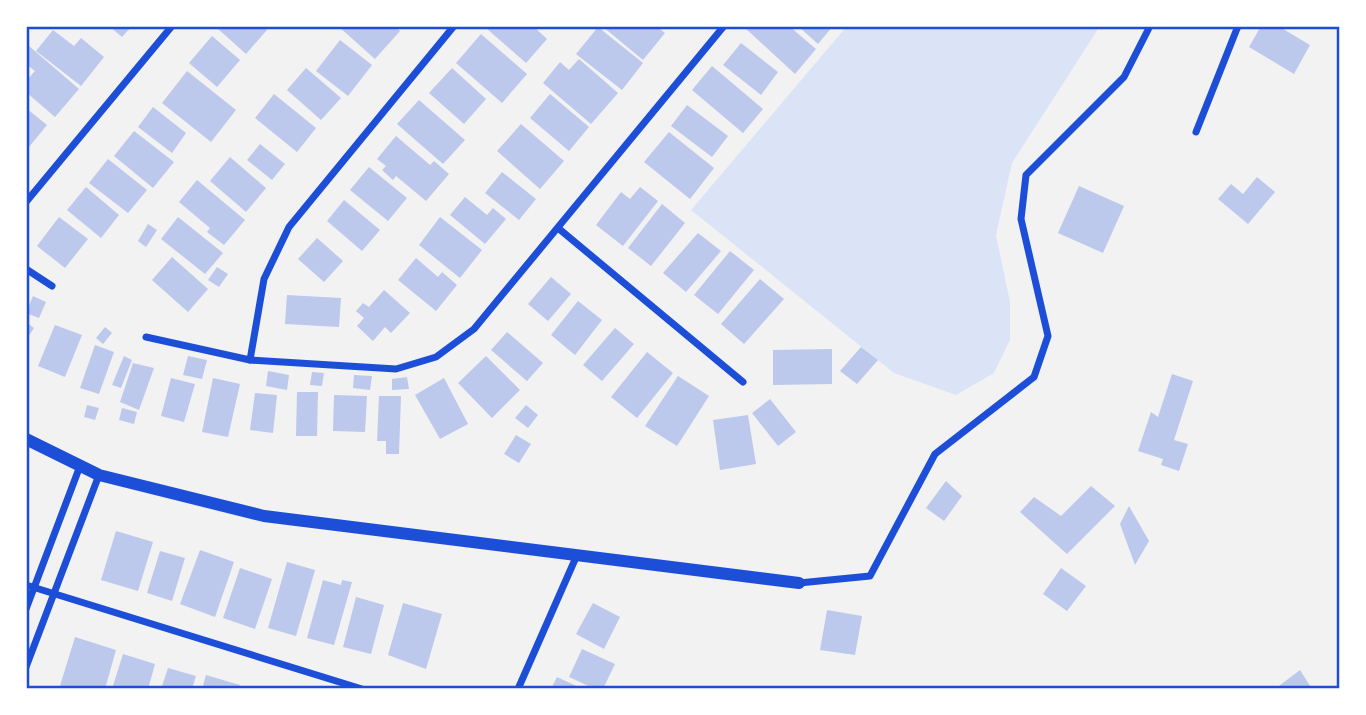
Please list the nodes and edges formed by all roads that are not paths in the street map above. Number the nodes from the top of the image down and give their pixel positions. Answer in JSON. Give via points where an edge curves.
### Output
{"nodes":[{"id":1,"x":172,"y":26,"type":"edge"},
{"id":2,"x":454,"y":26,"type":"edge"},
{"id":3,"x":724,"y":26,"type":"edge"},
{"id":4,"x":1150,"y":26,"type":"edge"},
{"id":5,"x":1238,"y":26,"type":"edge"},
{"id":6,"x":1196,"y":132,"type":"dead end"},
{"id":7,"x":26,"y":202,"type":"edge"},
{"id":8,"x":558,"y":228,"type":"junction"},
{"id":9,"x":26,"y":270,"type":"edge"},
{"id":10,"x":52,"y":286,"type":"dead end"},
{"id":11,"x":146,"y":337,"type":"dead end"},
{"id":12,"x":250,"y":360,"type":"junction"},
{"id":13,"x":743,"y":382,"type":"dead end"},
{"id":14,"x":26,"y":439,"type":"edge"},
{"id":15,"x":80,"y":466,"type":"junction"},
{"id":16,"x":99,"y":475,"type":"junction"},
{"id":17,"x":577,"y":555,"type":"junction"},
{"id":18,"x":799,"y":583,"type":"joint"},
{"id":19,"x":30,"y":587,"type":"edge"},
{"id":20,"x":52,"y":594,"type":"junction"},
{"id":21,"x":26,"y":609,"type":"edge"},
{"id":22,"x":26,"y":667,"type":"edge"},
{"id":23,"x":362,"y":689,"type":"edge"},
{"id":24,"x":518,"y":689,"type":"edge"}],
"edges":[{"from":1,"to":7,"type":"street"},
{"from":2,"to":12,"type":"street","via":[[289,227],[264,279]]},
{"from":3,"to":8,"type":"street"},
{"from":4,"to":18,"type":"street","via":[[1124,77],[1027,175],[1021,219],[1048,336],[1034,377],[935,454],[870,576]]},
{"from":5,"to":6,"type":"street"},
{"from":8,"to":12,"type":"street","via":[[474,329],[436,357],[396,369]]},
{"from":8,"to":13,"type":"street"},
{"from":9,"to":10,"type":"street"},
{"from":11,"to":12,"type":"street"},
{"from":14,"to":15,"type":"street"},
{"from":15,"to":16,"type":"street"},
{"from":15,"to":19,"type":"street"},
{"from":16,"to":17,"type":"street","via":[[264,516]]},
{"from":16,"to":20,"type":"street"},
{"from":17,"to":18,"type":"street"},
{"from":17,"to":24,"type":"street"},
{"from":19,"to":20,"type":"street"},
{"from":19,"to":21,"type":"street"},
{"from":20,"to":22,"type":"street"},
{"from":20,"to":23,"type":"street"}]}
